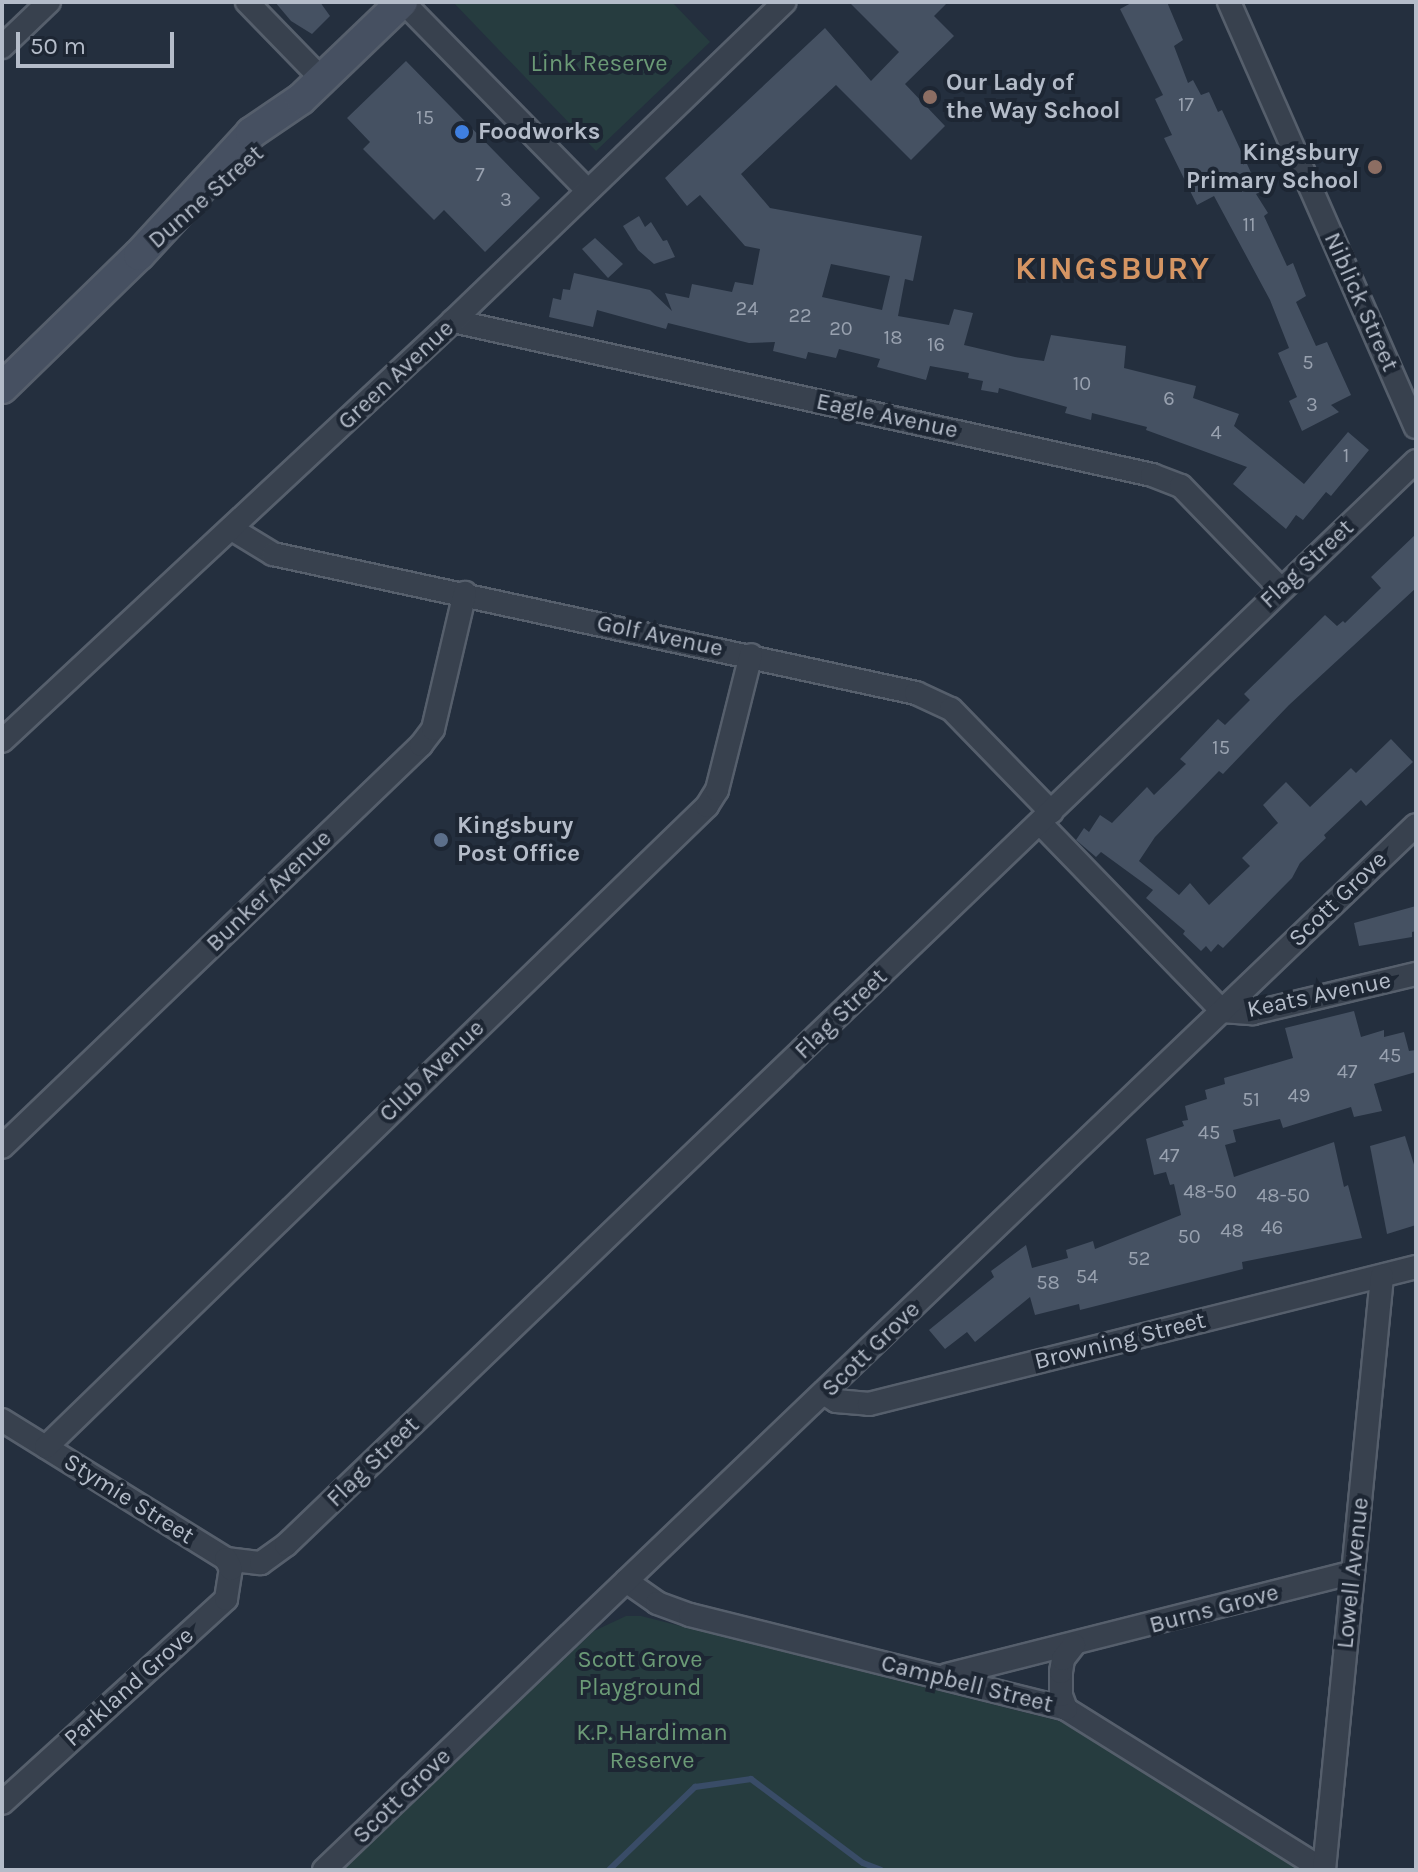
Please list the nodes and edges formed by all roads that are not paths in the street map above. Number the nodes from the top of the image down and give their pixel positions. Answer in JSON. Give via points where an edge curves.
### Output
{"nodes":[{"id":1,"x":49,"y":2,"type":"edge"},
{"id":2,"x":247,"y":2,"type":"edge"},
{"id":3,"x":403,"y":2,"type":"edge"},
{"id":4,"x":784,"y":2,"type":"edge"},
{"id":5,"x":1229,"y":2,"type":"edge"},
{"id":6,"x":2,"y":47,"type":"edge"},
{"id":7,"x":312,"y":89,"type":"junction"},
{"id":8,"x":587,"y":190,"type":"junction"},
{"id":9,"x":453,"y":321,"type":"junction"},
{"id":10,"x":2,"y":388,"type":"edge"},
{"id":11,"x":1416,"y":427,"type":"edge"},
{"id":12,"x":1416,"y":461,"type":"edge"},
{"id":13,"x":232,"y":529,"type":"junction"},
{"id":14,"x":1280,"y":588,"type":"junction"},
{"id":15,"x":465,"y":593,"type":"junction"},
{"id":16,"x":751,"y":655,"type":"junction"},
{"id":17,"x":2,"y":741,"type":"edge"},
{"id":18,"x":1046,"y":818,"type":"junction"},
{"id":19,"x":1416,"y":825,"type":"edge"},
{"id":20,"x":1416,"y":974,"type":"edge"},
{"id":21,"x":1222,"y":1011,"type":"junction"},
{"id":22,"x":2,"y":1147,"type":"edge"},
{"id":23,"x":1416,"y":1267,"type":"edge"},
{"id":24,"x":1382,"y":1276,"type":"junction"},
{"id":25,"x":825,"y":1394,"type":"junction"},
{"id":26,"x":2,"y":1420,"type":"edge"},
{"id":27,"x":46,"y":1447,"type":"junction"},
{"id":28,"x":226,"y":1559,"type":"junction"},
{"id":29,"x":261,"y":1563,"type":"joint"},
{"id":30,"x":1353,"y":1572,"type":"junction"},
{"id":31,"x":626,"y":1581,"type":"junction"},
{"id":32,"x":1074,"y":1645,"type":"junction"},
{"id":33,"x":942,"y":1676,"type":"junction"},
{"id":34,"x":1066,"y":1709,"type":"junction"},
{"id":35,"x":2,"y":1803,"type":"edge"},
{"id":36,"x":324,"y":1870,"type":"edge"},
{"id":37,"x":1324,"y":1870,"type":"edge"}],
"edges":[{"from":1,"to":6,"type":"street"},
{"from":2,"to":7,"type":"street"},
{"from":3,"to":7,"type":"main road","name":"Dunne Street"},
{"from":3,"to":8,"type":"street"},
{"from":4,"to":8,"type":"street","name":"Green Avenue"},
{"from":5,"to":11,"type":"street","name":"Niblick Street"},
{"from":7,"to":10,"type":"main road","name":"Dunne Street","via":[[251,133],[139,255]]},
{"from":8,"to":9,"type":"street","name":"Green Avenue"},
{"from":9,"to":13,"type":"street","name":"Green Avenue"},
{"from":9,"to":14,"type":"street","name":"Eagle Avenue","via":[[1152,475],[1181,486]]},
{"from":12,"to":14,"type":"street","name":"Flag Street"},
{"from":13,"to":15,"type":"street","name":"Golf Avenue","via":[[273,554]]},
{"from":13,"to":17,"type":"street","name":"Green Avenue"},
{"from":14,"to":18,"type":"street","name":"Flag Street"},
{"from":15,"to":16,"type":"street","name":"Golf Avenue"},
{"from":15,"to":22,"type":"street","name":"Bunker Avenue","via":[[433,729],[421,745]]},
{"from":16,"to":18,"type":"street","name":"Golf Avenue","via":[[916,693],[951,709]]},
{"from":16,"to":27,"type":"street","name":"Club Avenue","via":[[717,790],[707,806]]},
{"from":18,"to":21,"type":"street","name":"Golf Avenue"},
{"from":18,"to":29,"type":"street","name":"Flag Street","via":[[286,1545]]},
{"from":19,"to":21,"type":"street","name":"Scott Grove"},
{"from":20,"to":21,"type":"street","name":"Keats Avenue","via":[[1253,1013]]},
{"from":21,"to":25,"type":"street","name":"Scott Grove"},
{"from":23,"to":24,"type":"street","name":"Browning Street"},
{"from":24,"to":25,"type":"street","name":"Browning Street","via":[[869,1404],[836,1401]]},
{"from":24,"to":30,"type":"street","name":"Lowell Avenue"},
{"from":25,"to":31,"type":"street","name":"Scott Grove"},
{"from":26,"to":27,"type":"street","name":"Stymie Street"},
{"from":27,"to":28,"type":"street","name":"Stymie Street"},
{"from":28,"to":29,"type":"street","name":"Stymie Street"},
{"from":28,"to":35,"type":"street","name":"Parkland Grove","via":[[231,1569],[226,1599]]},
{"from":30,"to":32,"type":"street","name":"Burns Grove"},
{"from":30,"to":37,"type":"street","name":"Lowell Avenue"},
{"from":31,"to":33,"type":"street","name":"Campbell Street","via":[[657,1603],[690,1615]]},
{"from":31,"to":36,"type":"street","name":"Scott Grove"},
{"from":32,"to":33,"type":"street","name":"Burns Grove"},
{"from":32,"to":34,"type":"street","via":[[1061,1672]]},
{"from":33,"to":34,"type":"street","name":"Campbell Street"},
{"from":34,"to":37,"type":"street","name":"Campbell Street"}]}
